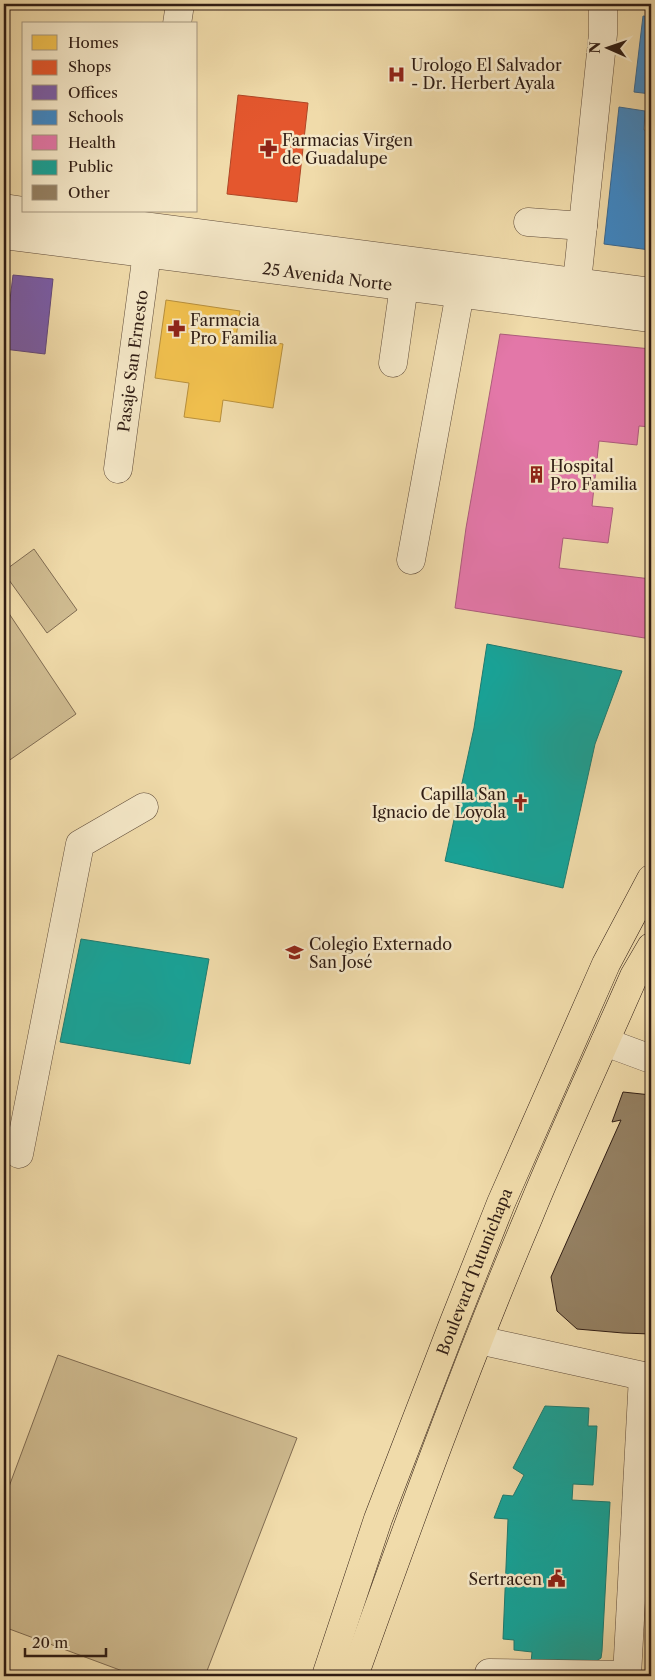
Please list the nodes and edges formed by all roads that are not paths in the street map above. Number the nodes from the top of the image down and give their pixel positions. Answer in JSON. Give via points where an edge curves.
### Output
{"nodes":[{"id":1,"x":180,"y":4,"type":"edge"},
{"id":2,"x":603,"y":4,"type":"edge"},
{"id":3,"x":177,"y":22,"type":"edge"},
{"id":4,"x":4,"y":208,"type":"edge"},
{"id":5,"x":22,"y":211,"type":"edge"},
{"id":6,"x":34,"y":212,"type":"edge"},
{"id":7,"x":528,"y":222,"type":"dead end"},
{"id":8,"x":583,"y":226,"type":"junction"},
{"id":9,"x":150,"y":230,"type":"edge"},
{"id":10,"x":4,"y":234,"type":"edge"},
{"id":11,"x":577,"y":282,"type":"junction"},
{"id":12,"x":404,"y":286,"type":"junction"},
{"id":13,"x":651,"y":292,"type":"edge"},
{"id":14,"x":460,"y":293,"type":"junction"},
{"id":15,"x":651,"y":318,"type":"edge"},
{"id":16,"x":393,"y":362,"type":"dead end"},
{"id":17,"x":118,"y":470,"type":"dead end"},
{"id":18,"x":411,"y":560,"type":"dead end"},
{"id":19,"x":144,"y":807,"type":"dead end"},
{"id":20,"x":651,"y":879,"type":"edge"},
{"id":21,"x":651,"y":947,"type":"edge"},
{"id":22,"x":605,"y":1042,"type":"junction"},
{"id":23,"x":651,"y":1059,"type":"edge"},
{"id":24,"x":19,"y":1154,"type":"dead end"},
{"id":25,"x":479,"y":1340,"type":"junction"},
{"id":26,"x":647,"y":1376,"type":"edge"},
{"id":27,"x":642,"y":1568,"type":"edge"},
{"id":28,"x":490,"y":1673,"type":"dead end"},
{"id":29,"x":326,"y":1676,"type":"edge"},
{"id":30,"x":354,"y":1676,"type":"edge"},
{"id":31,"x":627,"y":1676,"type":"edge"}],
"edges":[{"from":1,"to":3,"type":"street"},
{"from":2,"to":8,"type":"street","via":[[603,34]]},
{"from":4,"to":5,"type":"street"},
{"from":6,"to":9,"type":"street","name":"25 Avenida Norte"},
{"from":7,"to":8,"type":"street"},
{"from":8,"to":11,"type":"street"},
{"from":9,"to":10,"type":"street","name":"25 Avenida Norte"},
{"from":9,"to":11,"type":"street","name":"25 Avenida Norte"},
{"from":9,"to":12,"type":"street","name":"25 Avenida Norte"},
{"from":9,"to":17,"type":"street","name":"Pasaje San Ernesto"},
{"from":11,"to":13,"type":"street","name":"25 Avenida Norte"},
{"from":12,"to":14,"type":"street","name":"25 Avenida Norte"},
{"from":12,"to":16,"type":"street"},
{"from":14,"to":15,"type":"street","name":"25 Avenida Norte"},
{"from":14,"to":18,"type":"street"},
{"from":19,"to":24,"type":"street","via":[[80,844]]},
{"from":20,"to":29,"type":"main road","name":"Boulevard Tutunichapa","via":[[606,964],[501,1203],[378,1519]]},
{"from":21,"to":22,"type":"main road","name":"Boulevard Tutunichapa","via":[[634,976]]},
{"from":22,"to":23,"type":"street"},
{"from":22,"to":25,"type":"main road","name":"Boulevard Tutunichapa","via":[[529,1215]]},
{"from":25,"to":26,"type":"street"},
{"from":25,"to":30,"type":"main road","name":"Boulevard Tutunichapa"},
{"from":26,"to":27,"type":"street"},
{"from":27,"to":31,"type":"street"},
{"from":28,"to":31,"type":"street"}]}
